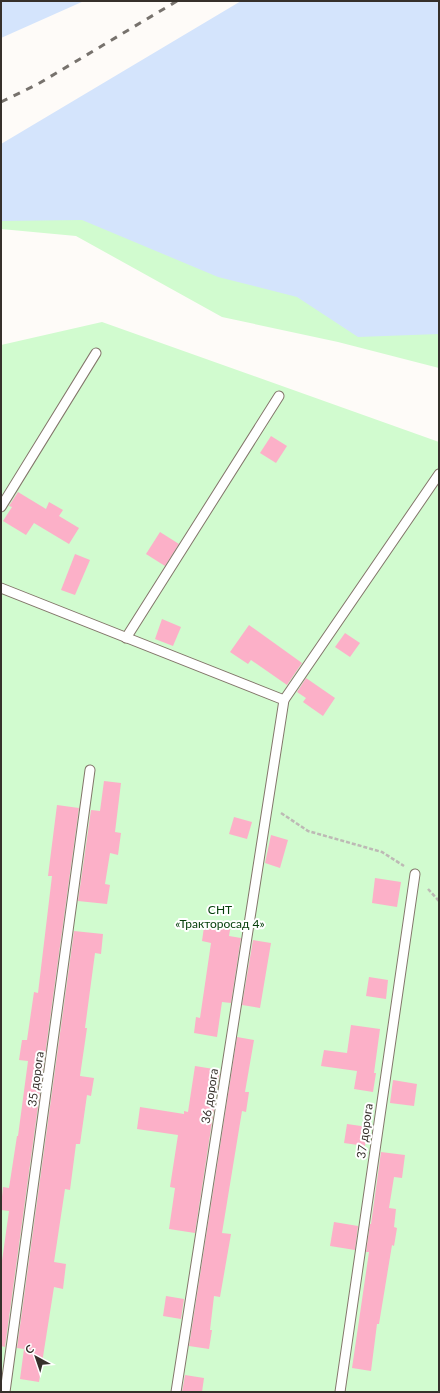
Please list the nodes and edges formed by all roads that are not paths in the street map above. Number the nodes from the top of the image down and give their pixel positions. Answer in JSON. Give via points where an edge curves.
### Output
{"nodes":[{"id":1,"x":96,"y":353,"type":"dead end"},
{"id":2,"x":279,"y":396,"type":"dead end"},
{"id":3,"x":439,"y":474,"type":"edge"},
{"id":4,"x":1,"y":507,"type":"edge"},
{"id":5,"x":1,"y":588,"type":"edge"},
{"id":6,"x":126,"y":638,"type":"junction"},
{"id":7,"x":284,"y":700,"type":"junction"},
{"id":8,"x":90,"y":770,"type":"dead end"},
{"id":9,"x":415,"y":874,"type":"road end"},
{"id":10,"x":5,"y":1392,"type":"edge"},
{"id":11,"x":176,"y":1392,"type":"edge"},
{"id":12,"x":340,"y":1392,"type":"edge"}],
"edges":[{"from":1,"to":4,"type":"lane"},
{"from":2,"to":6,"type":"lane"},
{"from":3,"to":7,"type":"lane"},
{"from":5,"to":6,"type":"lane"},
{"from":6,"to":7,"type":"lane"},
{"from":7,"to":11,"type":"lane","name":"36 дорога"},
{"from":8,"to":10,"type":"lane","name":"35 дорога"},
{"from":9,"to":12,"type":"lane","name":"37 дорога"}]}
